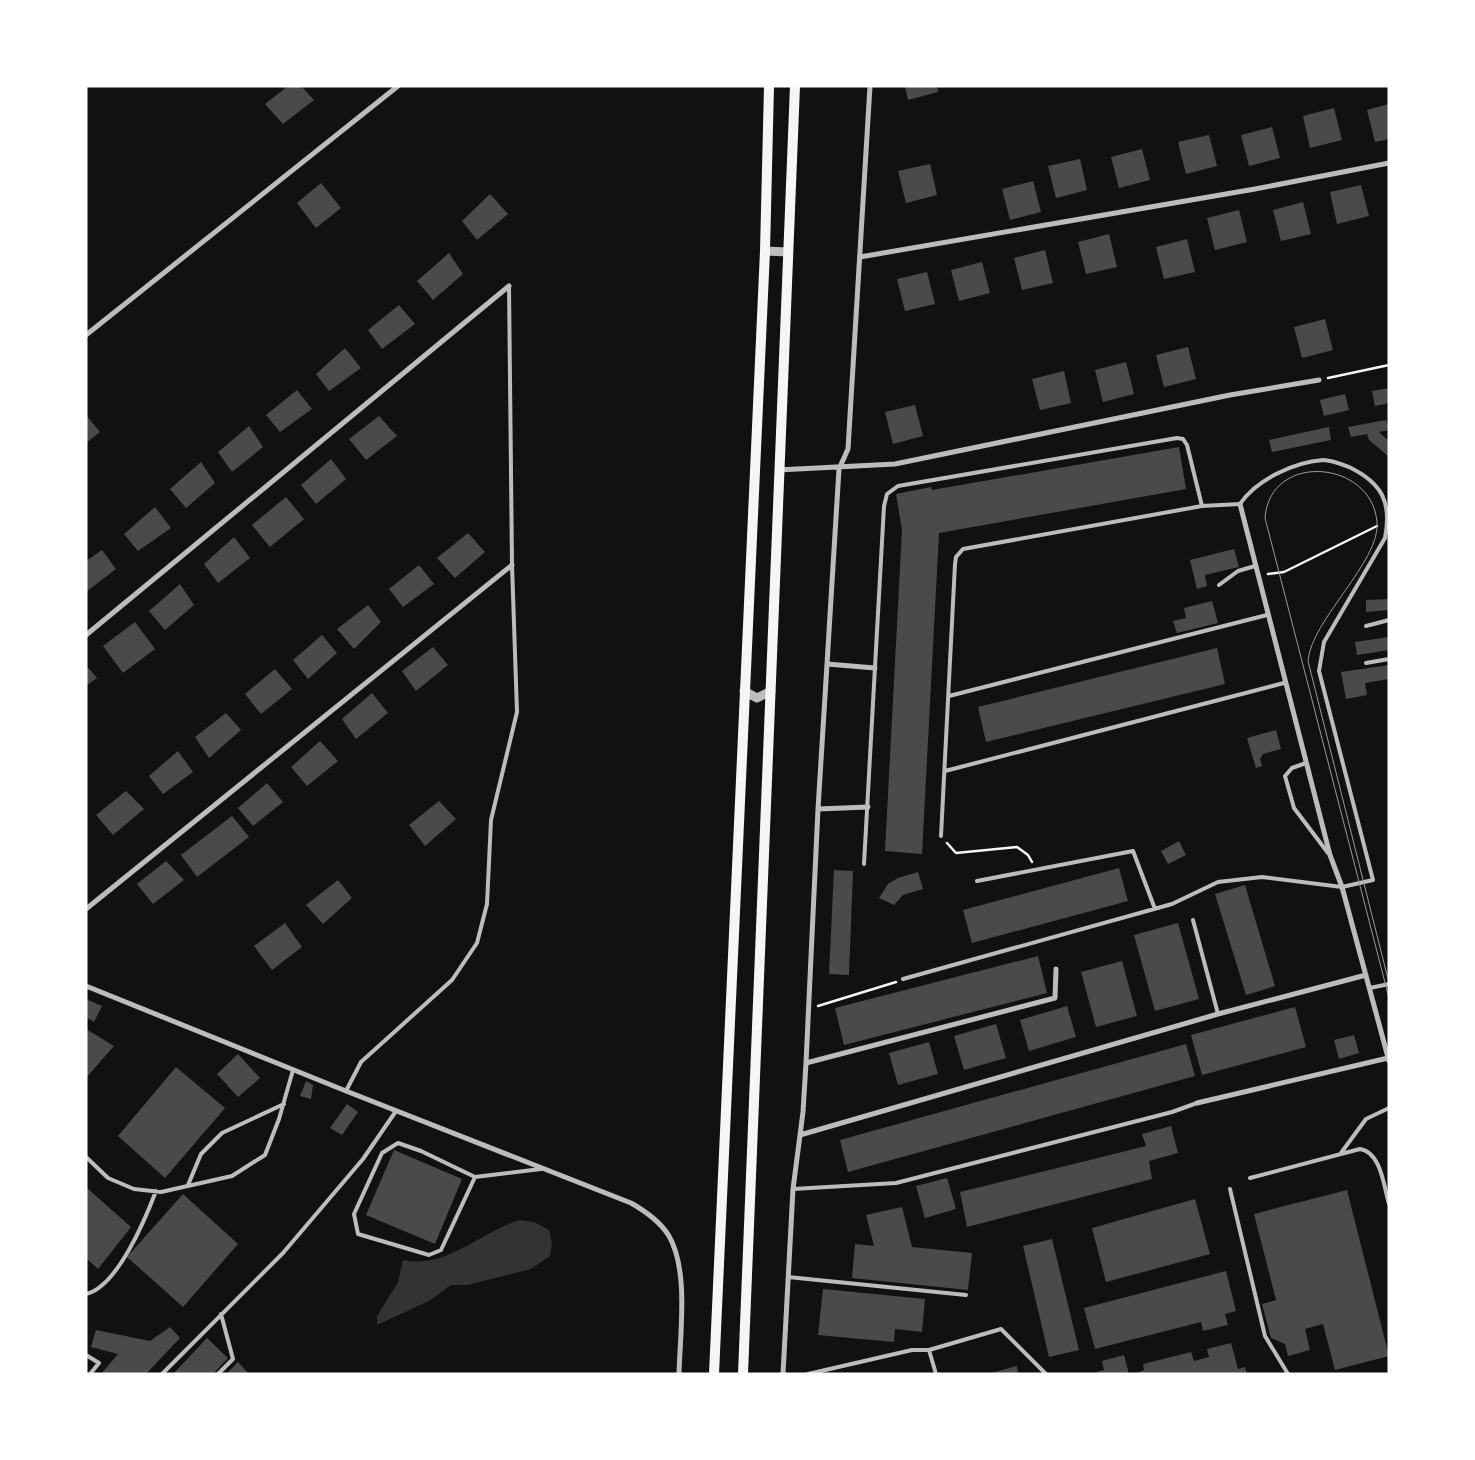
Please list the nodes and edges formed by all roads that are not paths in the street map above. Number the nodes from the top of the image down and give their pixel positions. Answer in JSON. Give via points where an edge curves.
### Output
{"nodes":[{"id":1,"x":398,"y":86,"type":"edge"},
{"id":2,"x":769,"y":86,"type":"edge"},
{"id":3,"x":795,"y":86,"type":"edge"},
{"id":4,"x":870,"y":86,"type":"edge"},
{"id":5,"x":1389,"y":163,"type":"edge"},
{"id":6,"x":765,"y":251,"type":"junction"},
{"id":7,"x":788,"y":252,"type":"junction"},
{"id":8,"x":860,"y":257,"type":"junction"},
{"id":9,"x":509,"y":286,"type":"joint"},
{"id":10,"x":86,"y":335,"type":"edge"},
{"id":11,"x":1319,"y":380,"type":"road end"},
{"id":12,"x":839,"y":469,"type":"junction"},
{"id":13,"x":778,"y":470,"type":"junction"},
{"id":14,"x":1240,"y":504,"type":"junction"},
{"id":15,"x":1202,"y":506,"type":"junction"},
{"id":16,"x":1388,"y":523,"type":"edge"},
{"id":17,"x":512,"y":565,"type":"junction"},
{"id":18,"x":1255,"y":566,"type":"junction"},
{"id":19,"x":1219,"y":585,"type":"dead end"},
{"id":20,"x":1267,"y":615,"type":"junction"},
{"id":21,"x":1389,"y":620,"type":"edge"},
{"id":22,"x":1366,"y":626,"type":"dead end"},
{"id":23,"x":86,"y":635,"type":"edge"},
{"id":24,"x":1389,"y":659,"type":"edge"},
{"id":25,"x":1366,"y":663,"type":"dead end"},
{"id":26,"x":827,"y":664,"type":"junction"},
{"id":27,"x":875,"y":668,"type":"junction"},
{"id":28,"x":1284,"y":683,"type":"junction"},
{"id":29,"x":744,"y":691,"type":"junction"},
{"id":30,"x":771,"y":691,"type":"junction"},
{"id":31,"x":948,"y":696,"type":"junction"},
{"id":32,"x":1306,"y":764,"type":"junction"},
{"id":33,"x":944,"y":771,"type":"junction"},
{"id":34,"x":868,"y":807,"type":"junction"},
{"id":35,"x":818,"y":809,"type":"junction"},
{"id":36,"x":941,"y":836,"type":"road end"},
{"id":37,"x":1330,"y":855,"type":"junction"},
{"id":38,"x":864,"y":864,"type":"dead end"},
{"id":39,"x":977,"y":881,"type":"dead end"},
{"id":40,"x":1342,"y":888,"type":"junction"},
{"id":41,"x":86,"y":908,"type":"edge"},
{"id":42,"x":1155,"y":908,"type":"junction"},
{"id":43,"x":1193,"y":920,"type":"dead end"},
{"id":44,"x":1056,"y":969,"type":"dead end"},
{"id":45,"x":1366,"y":975,"type":"junction"},
{"id":46,"x":903,"y":980,"type":"road end"},
{"id":47,"x":1389,"y":984,"type":"edge"},
{"id":48,"x":86,"y":986,"type":"edge"},
{"id":49,"x":1370,"y":988,"type":"junction"},
{"id":50,"x":1218,"y":1014,"type":"junction"},
{"id":51,"x":1388,"y":1060,"type":"edge"},
{"id":52,"x":806,"y":1063,"type":"junction"},
{"id":53,"x":293,"y":1070,"type":"junction"},
{"id":54,"x":346,"y":1091,"type":"junction"},
{"id":55,"x":284,"y":1104,"type":"junction"},
{"id":56,"x":1197,"y":1104,"type":"joint"},
{"id":57,"x":1389,"y":1108,"type":"edge"},
{"id":58,"x":396,"y":1111,"type":"junction"},
{"id":59,"x":800,"y":1134,"type":"junction"},
{"id":60,"x":1340,"y":1154,"type":"junction"},
{"id":61,"x":86,"y":1157,"type":"edge"},
{"id":62,"x":544,"y":1169,"type":"junction"},
{"id":63,"x":475,"y":1177,"type":"junction"},
{"id":64,"x":1250,"y":1178,"type":"dead end"},
{"id":65,"x":188,"y":1185,"type":"junction"},
{"id":66,"x":793,"y":1189,"type":"junction"},
{"id":67,"x":1230,"y":1189,"type":"dead end"},
{"id":68,"x":156,"y":1191,"type":"junction"},
{"id":69,"x":1389,"y":1204,"type":"edge"},
{"id":70,"x":788,"y":1277,"type":"junction"},
{"id":71,"x":86,"y":1294,"type":"edge"},
{"id":72,"x":966,"y":1295,"type":"dead end"},
{"id":73,"x":221,"y":1314,"type":"junction"},
{"id":74,"x":929,"y":1350,"type":"junction"},
{"id":75,"x":86,"y":1355,"type":"edge"},
{"id":76,"x":90,"y":1374,"type":"edge"},
{"id":77,"x":162,"y":1374,"type":"edge"},
{"id":78,"x":218,"y":1374,"type":"edge"},
{"id":79,"x":680,"y":1374,"type":"edge"},
{"id":80,"x":714,"y":1374,"type":"edge"},
{"id":81,"x":743,"y":1374,"type":"edge"},
{"id":82,"x":783,"y":1374,"type":"edge"},
{"id":83,"x":808,"y":1374,"type":"edge"},
{"id":84,"x":936,"y":1374,"type":"edge"},
{"id":85,"x":1046,"y":1374,"type":"edge"},
{"id":86,"x":1288,"y":1374,"type":"edge"}],
"edges":[{"from":1,"to":10,"type":"street"},
{"from":2,"to":6,"type":"main road"},
{"from":3,"to":7,"type":"main road"},
{"from":4,"to":8,"type":"street"},
{"from":5,"to":8,"type":"street","via":[[1255,190]]},
{"from":6,"to":7,"type":"street"},
{"from":6,"to":29,"type":"main road"},
{"from":7,"to":13,"type":"main road"},
{"from":8,"to":12,"type":"street","via":[[848,449]]},
{"from":9,"to":17,"type":"lane"},
{"from":9,"to":23,"type":"street"},
{"from":11,"to":12,"type":"street","via":[[1230,395],[894,464]]},
{"from":12,"to":13,"type":"street"},
{"from":12,"to":26,"type":"street"},
{"from":13,"to":30,"type":"main road"},
{"from":14,"to":15,"type":"lane"},
{"from":14,"to":16,"type":"lane","via":[[1247,493],[1281,473],[1297,465],[1324,460],[1362,474],[1380,488]]},
{"from":14,"to":18,"type":"street"},
{"from":15,"to":27,"type":"lane","via":[[1187,445],[1180,438],[898,486],[887,494],[884,506]]},
{"from":15,"to":31,"type":"lane","via":[[963,549],[955,564]]},
{"from":16,"to":40,"type":"lane","via":[[1378,552],[1324,642],[1319,671],[1373,880]]},
{"from":17,"to":41,"type":"street"},
{"from":17,"to":54,"type":"lane","via":[[517,712],[491,820],[487,904],[477,943],[452,980],[361,1062]]},
{"from":18,"to":19,"type":"lane","via":[[1238,570]]},
{"from":18,"to":20,"type":"street"},
{"from":20,"to":28,"type":"street"},
{"from":20,"to":31,"type":"lane"},
{"from":21,"to":22,"type":"lane"},
{"from":24,"to":25,"type":"lane"},
{"from":26,"to":27,"type":"street"},
{"from":26,"to":35,"type":"street"},
{"from":27,"to":34,"type":"lane"},
{"from":28,"to":32,"type":"street"},
{"from":28,"to":33,"type":"lane"},
{"from":29,"to":30,"type":"street","via":[[756,698]]},
{"from":29,"to":80,"type":"main road"},
{"from":30,"to":81,"type":"main road"},
{"from":31,"to":33,"type":"lane"},
{"from":32,"to":37,"type":"street"},
{"from":32,"to":37,"type":"lane","via":[[1292,768],[1285,776],[1287,784],[1294,808]]},
{"from":33,"to":36,"type":"lane"},
{"from":34,"to":35,"type":"street"},
{"from":34,"to":38,"type":"lane"},
{"from":35,"to":52,"type":"street"},
{"from":37,"to":40,"type":"street"},
{"from":39,"to":42,"type":"lane","via":[[1133,851]]},
{"from":40,"to":42,"type":"lane","via":[[1262,877],[1241,879],[1218,882],[1172,904]]},
{"from":40,"to":45,"type":"street"},
{"from":42,"to":46,"type":"lane"},
{"from":43,"to":50,"type":"lane"},
{"from":44,"to":52,"type":"street","via":[[1055,998]]},
{"from":45,"to":49,"type":"street"},
{"from":45,"to":50,"type":"street"},
{"from":47,"to":49,"type":"lane"},
{"from":48,"to":53,"type":"street"},
{"from":49,"to":51,"type":"street"},
{"from":50,"to":59,"type":"street"},
{"from":51,"to":56,"type":"street"},
{"from":52,"to":59,"type":"street"},
{"from":53,"to":54,"type":"street"},
{"from":53,"to":55,"type":"lane"},
{"from":54,"to":58,"type":"street"},
{"from":55,"to":65,"type":"lane","via":[[222,1132],[201,1154]]},
{"from":55,"to":65,"type":"lane","via":[[265,1155],[232,1176]]},
{"from":56,"to":66,"type":"lane","via":[[896,1183]]},
{"from":57,"to":60,"type":"lane","via":[[1366,1119]]},
{"from":58,"to":62,"type":"street"},
{"from":58,"to":73,"type":"lane","via":[[363,1159],[283,1253]]},
{"from":59,"to":66,"type":"street"},
{"from":60,"to":64,"type":"lane"},
{"from":60,"to":69,"type":"lane","via":[[1368,1150],[1374,1157]]},
{"from":61,"to":68,"type":"lane","via":[[108,1178],[134,1189]]},
{"from":62,"to":63,"type":"lane"},
{"from":62,"to":79,"type":"street","via":[[631,1203],[650,1214],[668,1234],[678,1257]]},
{"from":63,"to":63,"type":"lane","via":[[421,1150],[398,1143],[382,1153],[354,1214],[358,1234],[429,1254],[441,1250]]},
{"from":65,"to":68,"type":"lane"},
{"from":66,"to":70,"type":"street"},
{"from":67,"to":86,"type":"lane","via":[[1265,1336]]},
{"from":68,"to":71,"type":"lane","via":[[142,1227],[115,1273],[95,1292]]},
{"from":70,"to":72,"type":"lane"},
{"from":70,"to":82,"type":"street"},
{"from":73,"to":77,"type":"lane"},
{"from":73,"to":78,"type":"lane","via":[[233,1359]]},
{"from":74,"to":83,"type":"lane","via":[[912,1350]]},
{"from":74,"to":84,"type":"lane"},
{"from":74,"to":85,"type":"lane","via":[[1001,1329]]},
{"from":75,"to":76,"type":"lane","via":[[100,1363]]}]}
